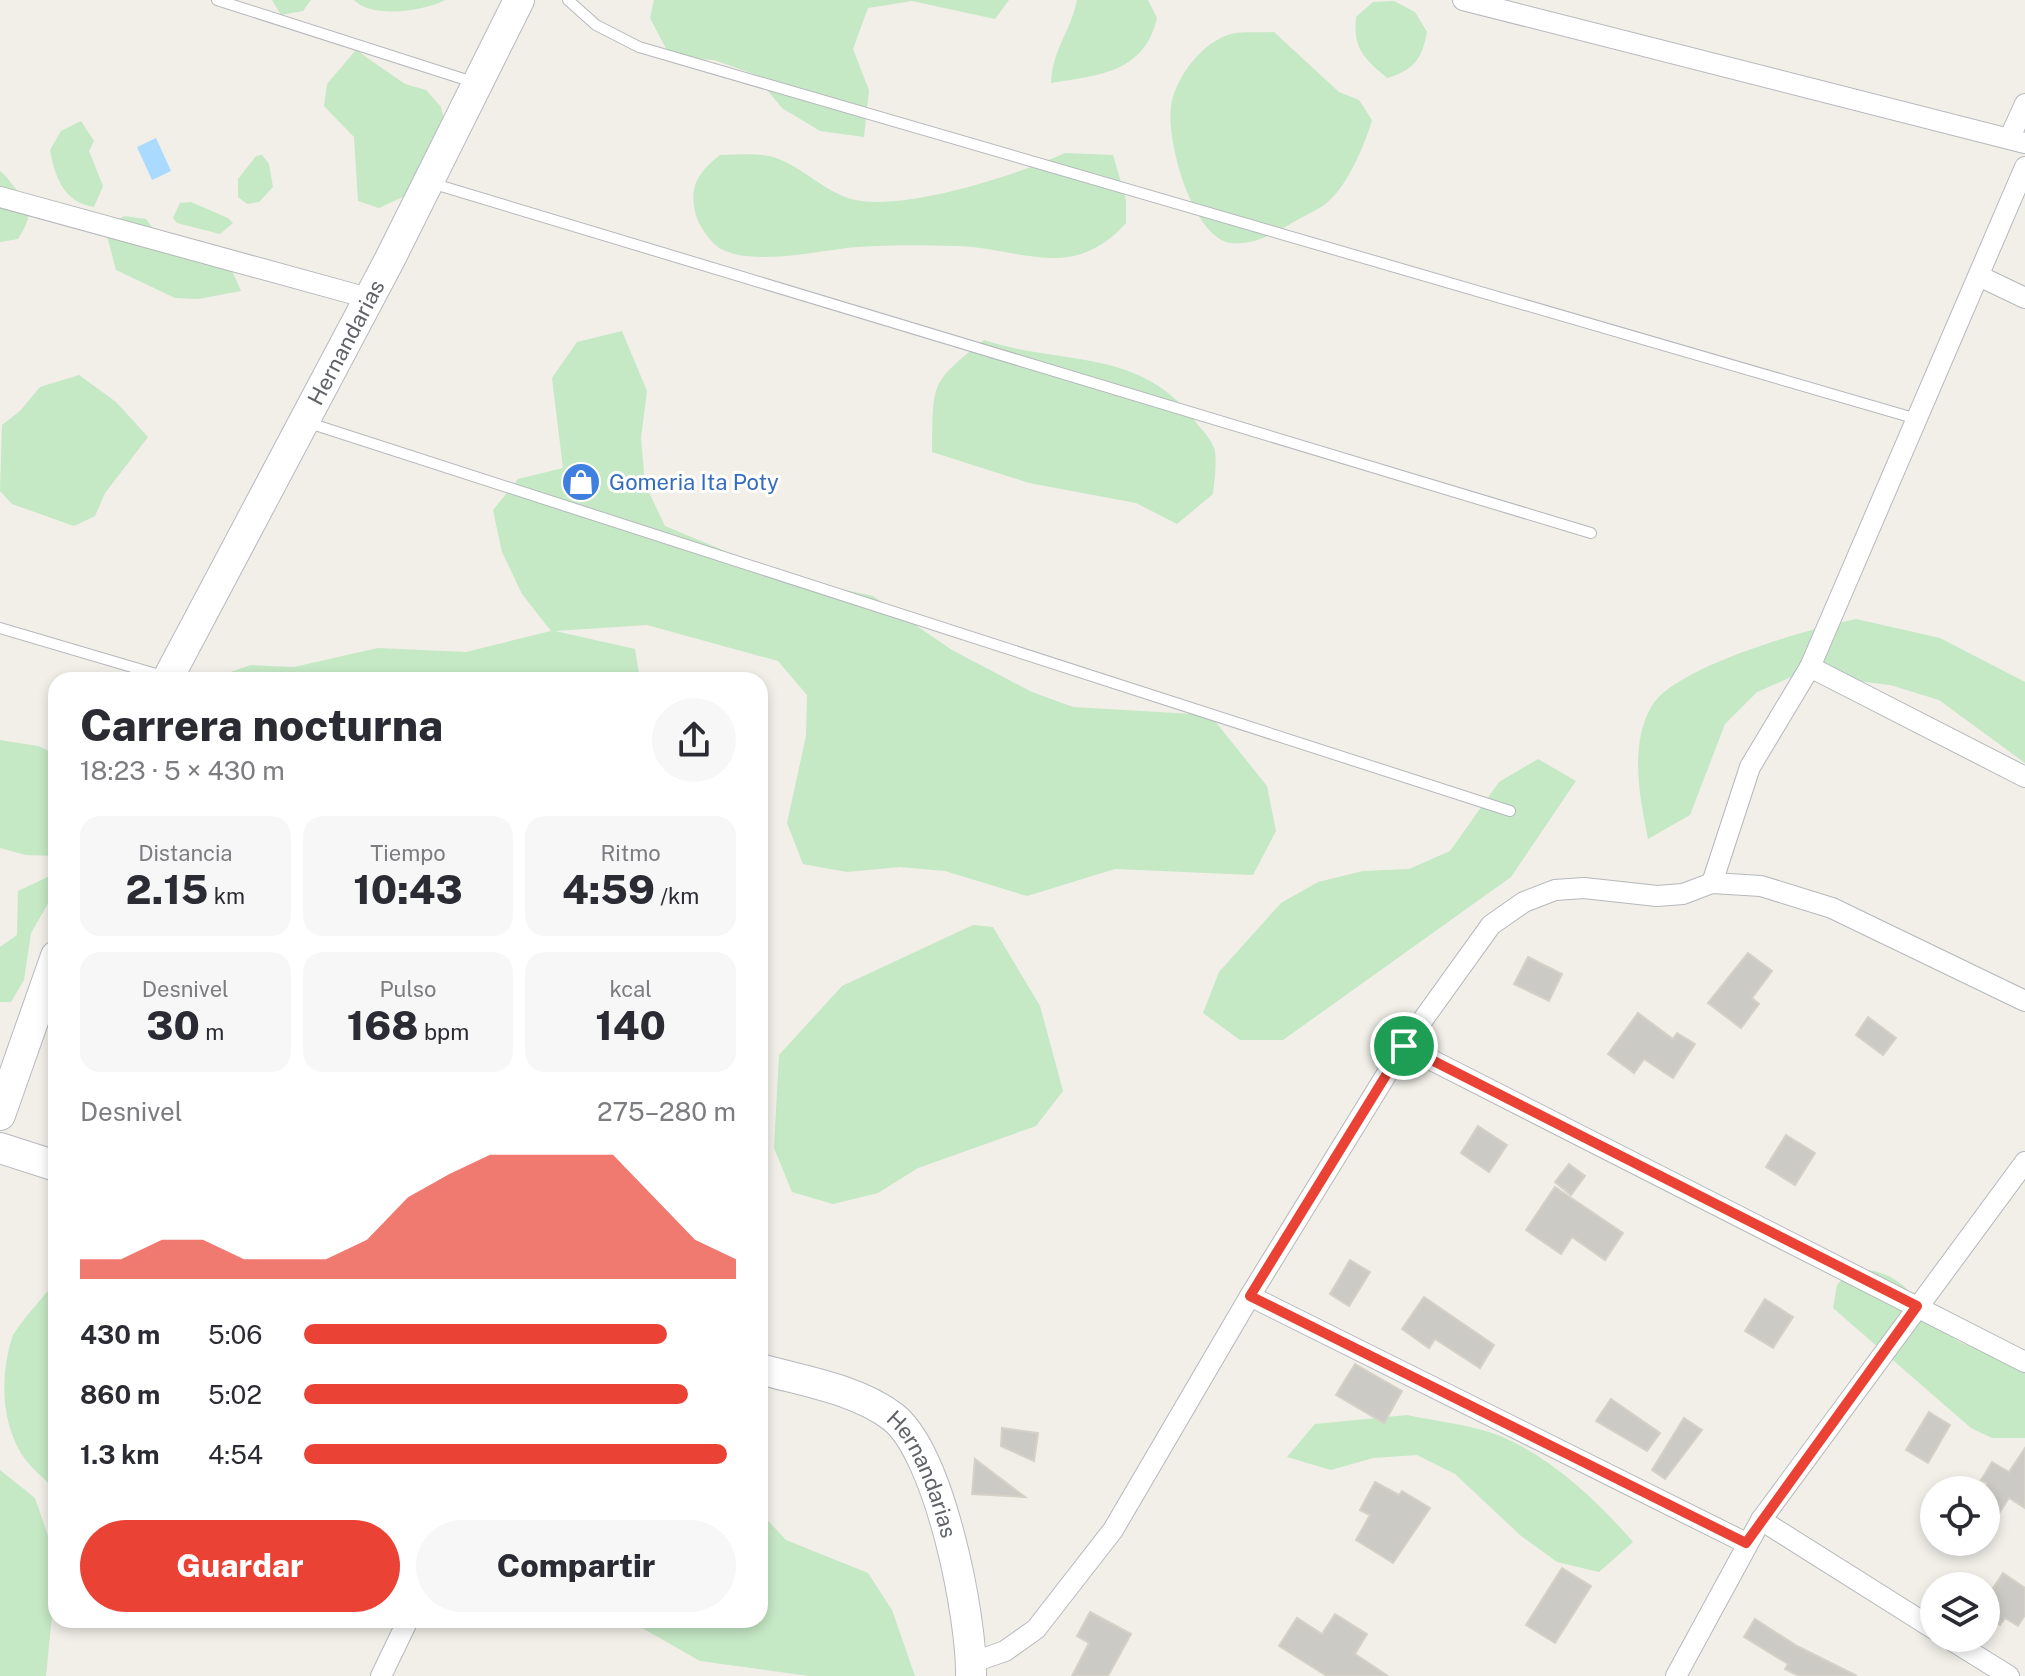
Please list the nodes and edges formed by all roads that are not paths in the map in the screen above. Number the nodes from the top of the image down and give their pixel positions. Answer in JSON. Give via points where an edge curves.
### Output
{"nodes":[{"id":1,"x":217,"y":0,"type":"edge"},
{"id":2,"x":519,"y":0,"type":"edge"},
{"id":3,"x":568,"y":0,"type":"edge"},
{"id":4,"x":1463,"y":0,"type":"edge"},
{"id":5,"x":478,"y":84,"type":"junction"},
{"id":6,"x":2025,"y":104,"type":"edge"},
{"id":7,"x":2017,"y":140,"type":"edge"},
{"id":8,"x":2025,"y":167,"type":"edge"},
{"id":9,"x":429,"y":182,"type":"junction"},
{"id":10,"x":0,"y":197,"type":"edge"},
{"id":11,"x":1979,"y":276,"type":"junction"},
{"id":12,"x":368,"y":298,"type":"junction"},
{"id":13,"x":2025,"y":298,"type":"edge"},
{"id":14,"x":1917,"y":419,"type":"junction"},
{"id":15,"x":303,"y":421,"type":"junction"},
{"id":16,"x":1591,"y":533,"type":"dead end"},
{"id":17,"x":0,"y":628,"type":"edge"},
{"id":18,"x":1810,"y":667,"type":"junction"},
{"id":19,"x":144,"y":672,"type":"edge"},
{"id":20,"x":171,"y":672,"type":"edge"},
{"id":21,"x":2025,"y":777,"type":"edge"},
{"id":22,"x":1510,"y":811,"type":"dead end"},
{"id":23,"x":1712,"y":883,"type":"junction"},
{"id":24,"x":48,"y":979,"type":"edge"},
{"id":25,"x":2025,"y":1001,"type":"edge"},
{"id":26,"x":1404,"y":1046,"type":"junction"},
{"id":27,"x":0,"y":1115,"type":"edge"},
{"id":28,"x":0,"y":1148,"type":"edge"},
{"id":29,"x":2025,"y":1162,"type":"edge"},
{"id":30,"x":48,"y":1163,"type":"edge"},
{"id":31,"x":1250,"y":1296,"type":"junction"},
{"id":32,"x":1917,"y":1306,"type":"junction"},
{"id":33,"x":2025,"y":1362,"type":"edge"},
{"id":34,"x":768,"y":1371,"type":"edge"},
{"id":35,"x":1761,"y":1520,"type":"junction"},
{"id":36,"x":1746,"y":1543,"type":"junction"},
{"id":37,"x":1920,"y":1620,"type":"edge"},
{"id":38,"x":404,"y":1628,"type":"edge"},
{"id":39,"x":1970,"y":1652,"type":"edge"},
{"id":40,"x":971,"y":1669,"type":"edge"},
{"id":41,"x":381,"y":1676,"type":"edge"},
{"id":42,"x":1676,"y":1676,"type":"edge"},
{"id":43,"x":2009,"y":1676,"type":"edge"}],
"edges":[{"from":1,"to":5,"type":"lane"},
{"from":2,"to":5,"type":"street","name":"Hernandarias"},
{"from":3,"to":14,"type":"lane","via":[[596,25],[639,47]]},
{"from":4,"to":7,"type":"street"},
{"from":5,"to":9,"type":"street","name":"Hernandarias"},
{"from":6,"to":7,"type":"street"},
{"from":8,"to":11,"type":"street"},
{"from":9,"to":12,"type":"street","name":"Hernandarias"},
{"from":9,"to":16,"type":"lane"},
{"from":10,"to":12,"type":"street"},
{"from":11,"to":13,"type":"street"},
{"from":11,"to":14,"type":"street"},
{"from":12,"to":15,"type":"street","name":"Hernandarias"},
{"from":14,"to":18,"type":"street"},
{"from":15,"to":20,"type":"street","name":"Hernandarias"},
{"from":15,"to":22,"type":"lane"},
{"from":17,"to":19,"type":"lane"},
{"from":18,"to":21,"type":"street"},
{"from":18,"to":23,"type":"street","via":[[1750,767]]},
{"from":23,"to":25,"type":"street","via":[[1761,886],[1798,896]]},
{"from":23,"to":26,"type":"street","via":[[1683,894],[1657,896],[1555,890],[1524,902],[1491,925]]},
{"from":24,"to":27,"type":"street"},
{"from":26,"to":31,"type":"street"},
{"from":26,"to":32,"type":"street"},
{"from":28,"to":30,"type":"street"},
{"from":29,"to":32,"type":"street"},
{"from":31,"to":36,"type":"street"},
{"from":31,"to":40,"type":"street","via":[[1113,1530],[1036,1629]]},
{"from":32,"to":33,"type":"street"},
{"from":32,"to":35,"type":"street"},
{"from":34,"to":40,"type":"street","name":"Hernandarias","via":[[869,1403],[910,1435],[925,1463],[965,1598]]},
{"from":35,"to":36,"type":"street"},
{"from":35,"to":37,"type":"street"},
{"from":36,"to":42,"type":"street"},
{"from":38,"to":41,"type":"street"},
{"from":39,"to":43,"type":"street"}]}
